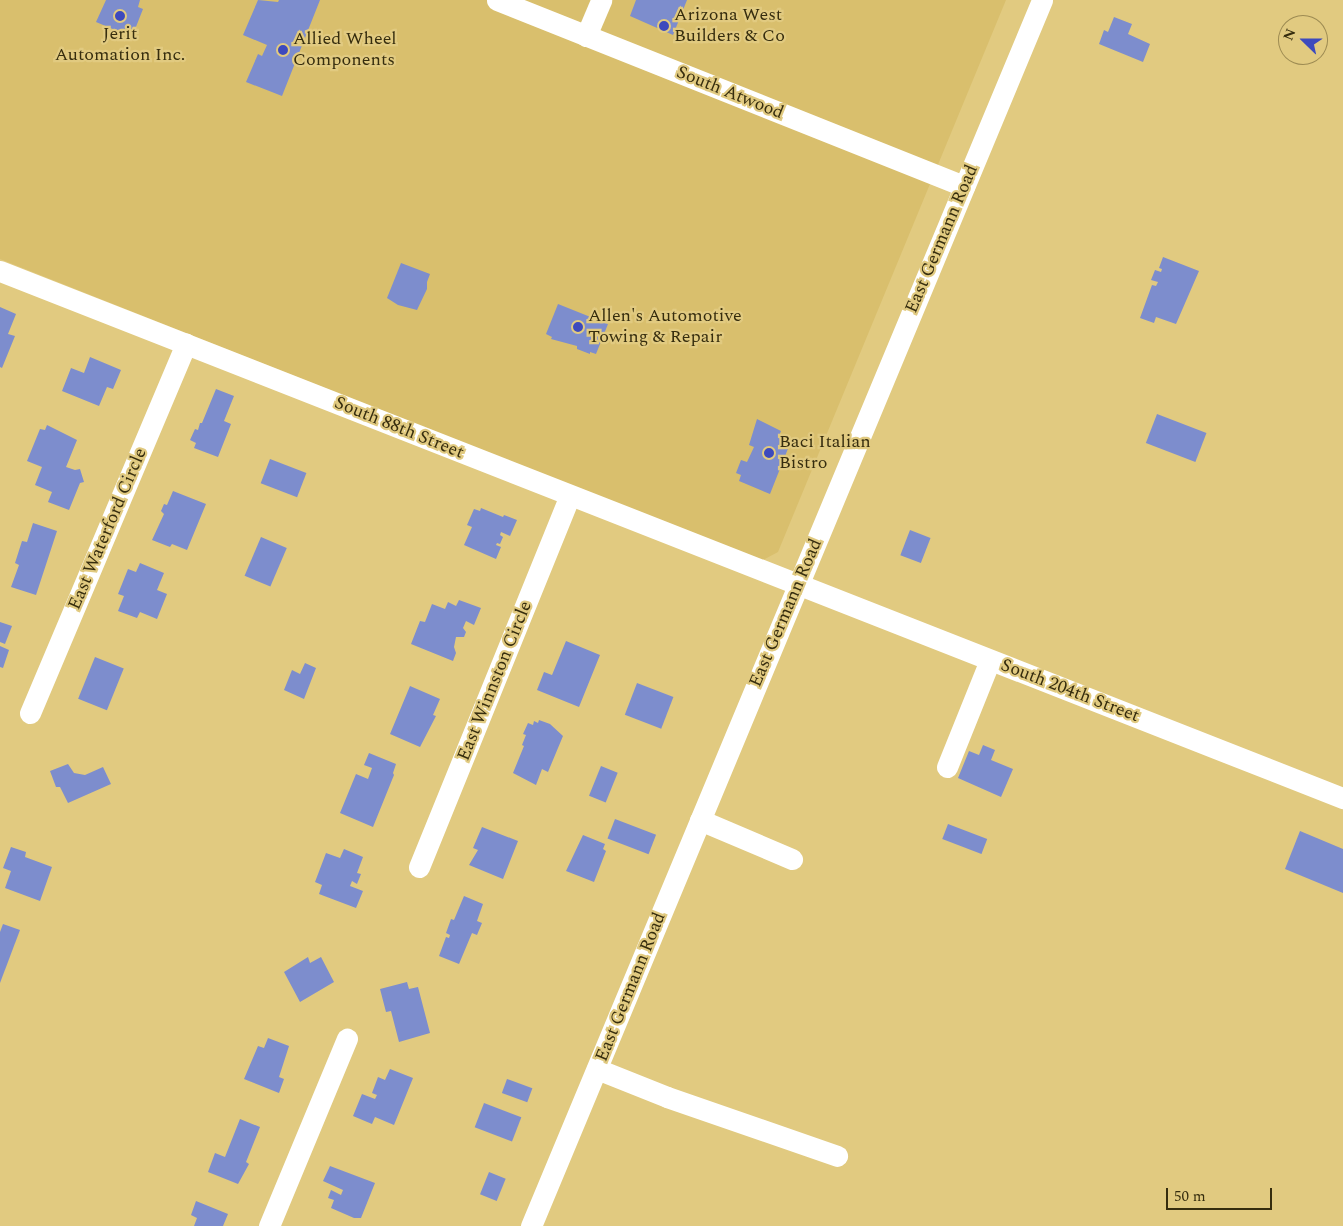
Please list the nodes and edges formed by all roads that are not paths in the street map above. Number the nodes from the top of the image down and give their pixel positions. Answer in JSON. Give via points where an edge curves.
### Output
{"nodes":[{"id":1,"x":496,"y":0,"type":"edge"},
{"id":2,"x":601,"y":0,"type":"edge"},
{"id":3,"x":1042,"y":0,"type":"edge"},
{"id":4,"x":586,"y":36,"type":"junction"},
{"id":5,"x":964,"y":186,"type":"junction"},
{"id":6,"x":0,"y":271,"type":"edge"},
{"id":7,"x":186,"y":344,"type":"junction"},
{"id":8,"x":570,"y":496,"type":"junction"},
{"id":9,"x":797,"y":584,"type":"junction"},
{"id":10,"x":990,"y":660,"type":"junction"},
{"id":11,"x":30,"y":713,"type":"dead end"},
{"id":12,"x":947,"y":767,"type":"dead end"},
{"id":13,"x":1343,"y":798,"type":"edge"},
{"id":14,"x":700,"y":820,"type":"junction"},
{"id":15,"x":792,"y":859,"type":"dead end"},
{"id":16,"x":419,"y":867,"type":"dead end"},
{"id":17,"x":347,"y":1039,"type":"dead end"},
{"id":18,"x":596,"y":1069,"type":"junction"},
{"id":19,"x":837,"y":1156,"type":"dead end"},
{"id":20,"x":269,"y":1226,"type":"edge"},
{"id":21,"x":531,"y":1226,"type":"edge"}],
"edges":[{"from":1,"to":4,"type":"street","name":"South Atwood"},
{"from":2,"to":4,"type":"street"},
{"from":3,"to":5,"type":"street","name":"East Germann Road"},
{"from":4,"to":5,"type":"street","name":"South Atwood"},
{"from":5,"to":9,"type":"street","name":"East Germann Road"},
{"from":6,"to":7,"type":"street","name":"South 88th Street"},
{"from":7,"to":8,"type":"street","name":"South 88th Street"},
{"from":7,"to":11,"type":"street","name":"East Waterford Circle"},
{"from":8,"to":9,"type":"street","name":"South 88th Street"},
{"from":8,"to":16,"type":"street","name":"East Winnston Circle"},
{"from":9,"to":10,"type":"street","name":"South 204th Street"},
{"from":9,"to":14,"type":"street","name":"East Germann Road"},
{"from":10,"to":12,"type":"street"},
{"from":10,"to":13,"type":"street","name":"South 204th Street"},
{"from":14,"to":15,"type":"street"},
{"from":14,"to":18,"type":"street","name":"East Germann Road"},
{"from":17,"to":20,"type":"street"},
{"from":18,"to":19,"type":"street"},
{"from":18,"to":21,"type":"street","name":"East Germann Road"}]}
